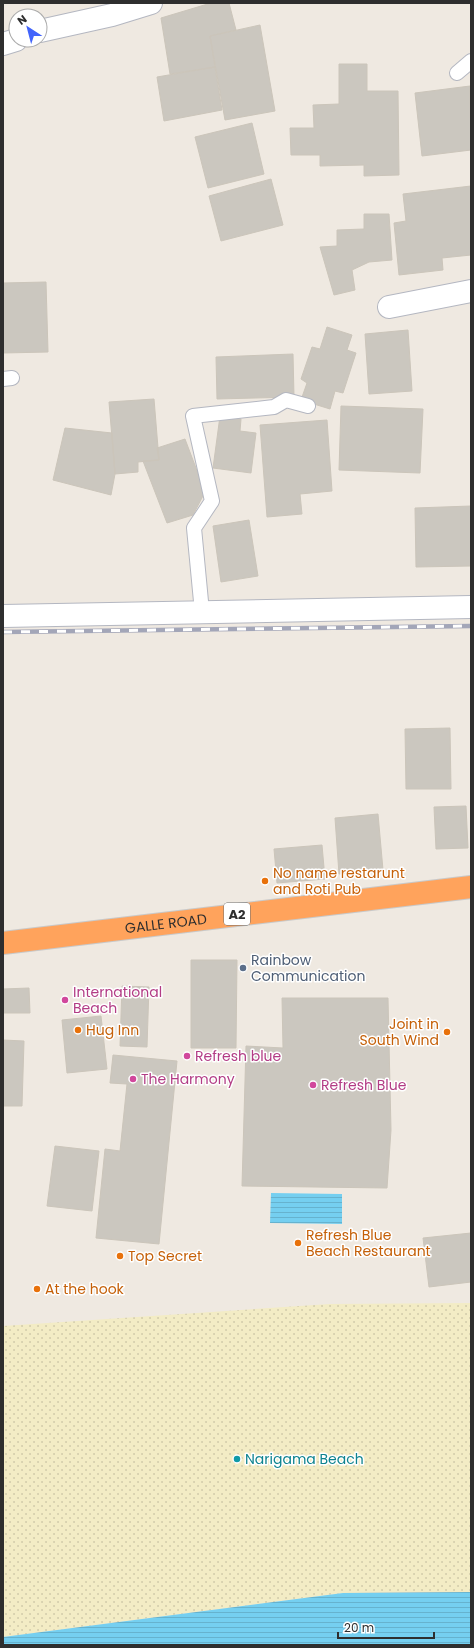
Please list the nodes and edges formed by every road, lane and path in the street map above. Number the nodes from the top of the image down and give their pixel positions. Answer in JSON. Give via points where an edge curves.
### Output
{"nodes":[{"id":1,"x":151,"y":3,"type":"edge"},
{"id":2,"x":48,"y":29,"type":"edge"},
{"id":3,"x":471,"y":61,"type":"edge"},
{"id":4,"x":457,"y":73,"type":"dead end"},
{"id":5,"x":471,"y":291,"type":"edge"},
{"id":6,"x":389,"y":307,"type":"dead end"},
{"id":7,"x":308,"y":406,"type":"dead end"},
{"id":8,"x":471,"y":607,"type":"edge"},
{"id":9,"x":202,"y":612,"type":"junction"},
{"id":10,"x":3,"y":616,"type":"edge"},
{"id":11,"x":471,"y":887,"type":"edge"},
{"id":12,"x":3,"y":943,"type":"edge"}],
"edges":[{"from":1,"to":2,"type":"street","via":[[112,15]]},
{"from":3,"to":4,"type":"lane"},
{"from":5,"to":6,"type":"street"},
{"from":7,"to":9,"type":"lane","via":[[286,400],[274,407],[193,416],[212,501],[194,528]]},
{"from":8,"to":9,"type":"street"},
{"from":9,"to":10,"type":"street"},
{"from":11,"to":12,"type":"highway","name":"GALLE ROAD","number":"A2"}]}
